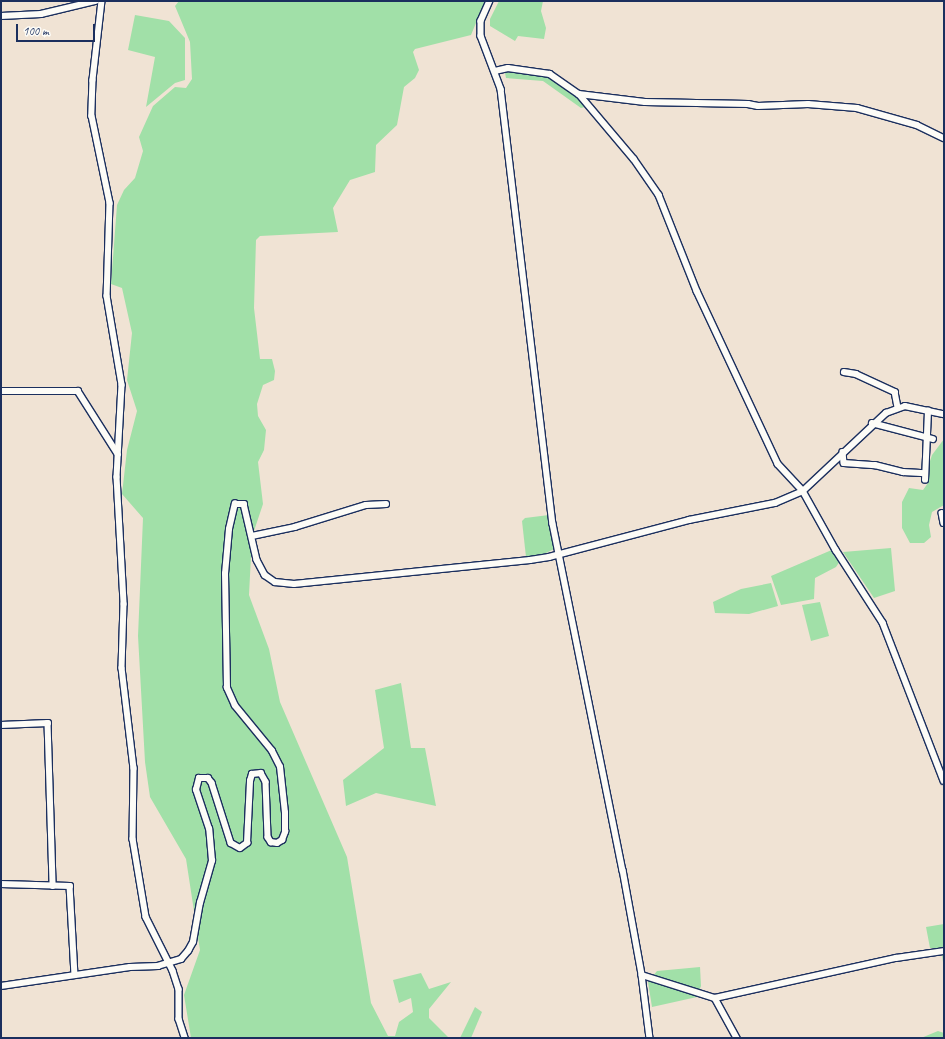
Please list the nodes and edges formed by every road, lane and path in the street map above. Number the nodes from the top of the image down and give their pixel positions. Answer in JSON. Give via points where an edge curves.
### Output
{"nodes":[{"id":1,"x":95,"y":1,"type":"edge"},
{"id":2,"x":102,"y":1,"type":"edge"},
{"id":3,"x":490,"y":1,"type":"edge"},
{"id":4,"x":1,"y":16,"type":"edge"},
{"id":5,"x":495,"y":71,"type":"junction"},
{"id":6,"x":579,"y":94,"type":"junction"},
{"id":7,"x":944,"y":138,"type":"edge"},
{"id":8,"x":844,"y":372,"type":"dead end"},
{"id":9,"x":1,"y":390,"type":"edge"},
{"id":10,"x":898,"y":407,"type":"junction"},
{"id":11,"x":928,"y":410,"type":"junction"},
{"id":12,"x":944,"y":414,"type":"edge"},
{"id":13,"x":872,"y":423,"type":"junction"},
{"id":14,"x":925,"y":438,"type":"junction"},
{"id":15,"x":933,"y":439,"type":"dead end"},
{"id":16,"x":843,"y":452,"type":"junction"},
{"id":17,"x":118,"y":454,"type":"junction"},
{"id":18,"x":925,"y":473,"type":"junction"},
{"id":19,"x":925,"y":480,"type":"dead end"},
{"id":20,"x":803,"y":491,"type":"junction"},
{"id":21,"x":386,"y":504,"type":"dead end"},
{"id":22,"x":942,"y":513,"type":"dead end"},
{"id":23,"x":944,"y":523,"type":"edge"},
{"id":24,"x":252,"y":536,"type":"junction"},
{"id":25,"x":560,"y":555,"type":"junction"},
{"id":26,"x":1,"y":725,"type":"edge"},
{"id":27,"x":944,"y":781,"type":"edge"},
{"id":28,"x":1,"y":884,"type":"edge"},
{"id":29,"x":53,"y":886,"type":"junction"},
{"id":30,"x":944,"y":951,"type":"edge"},
{"id":31,"x":168,"y":963,"type":"junction"},
{"id":32,"x":74,"y":975,"type":"junction"},
{"id":33,"x":642,"y":975,"type":"junction"},
{"id":34,"x":1,"y":986,"type":"edge"},
{"id":35,"x":715,"y":998,"type":"junction"},
{"id":36,"x":185,"y":1038,"type":"edge"},
{"id":37,"x":650,"y":1038,"type":"edge"},
{"id":38,"x":737,"y":1038,"type":"edge"}],
"edges":[{"from":1,"to":4,"type":"street","via":[[41,14]]},
{"from":2,"to":17,"type":"street","via":[[93,80],[92,116],[110,204],[107,296],[122,385]]},
{"from":3,"to":5,"type":"street","via":[[481,20],[481,36]]},
{"from":5,"to":6,"type":"street","via":[[508,68],[550,74]]},
{"from":5,"to":25,"type":"street","via":[[505,122],[553,524]]},
{"from":6,"to":7,"type":"street","via":[[646,102],[758,106],[808,104],[857,108],[917,124]]},
{"from":6,"to":20,"type":"street","via":[[634,159],[659,195],[697,291],[763,436],[778,464]]},
{"from":8,"to":10,"type":"street","via":[[856,374],[895,392]]},
{"from":9,"to":17,"type":"street","via":[[78,391]]},
{"from":10,"to":11,"type":"street","via":[[910,406]]},
{"from":10,"to":13,"type":"street"},
{"from":11,"to":12,"type":"street"},
{"from":11,"to":14,"type":"street"},
{"from":13,"to":14,"type":"street"},
{"from":13,"to":16,"type":"street"},
{"from":14,"to":15,"type":"street"},
{"from":14,"to":18,"type":"street"},
{"from":16,"to":18,"type":"street","via":[[844,463]]},
{"from":16,"to":20,"type":"street"},
{"from":17,"to":31,"type":"street","via":[[124,604],[122,668],[134,768],[133,839],[146,917]]},
{"from":18,"to":19,"type":"street"},
{"from":20,"to":25,"type":"street","via":[[775,503],[636,532]]},
{"from":20,"to":27,"type":"street","via":[[836,550],[883,623]]},
{"from":21,"to":24,"type":"street","via":[[366,505],[295,527]]},
{"from":22,"to":23,"type":"street"},
{"from":24,"to":25,"type":"street","via":[[257,560],[265,575],[276,582],[294,584]]},
{"from":24,"to":31,"type":"street","via":[[244,504],[234,504],[225,574],[227,688],[235,706],[272,751],[280,767],[284,778],[285,832],[277,843],[271,842],[268,837],[266,782],[262,772],[257,771],[252,774],[250,781],[247,843],[240,848],[235,847],[231,843],[212,783],[208,778],[199,778],[196,790],[209,829],[212,861],[200,903],[193,942],[181,959]]},
{"from":25,"to":33,"type":"street"},
{"from":26,"to":29,"type":"street","via":[[48,724]]},
{"from":28,"to":29,"type":"street"},
{"from":29,"to":32,"type":"street","via":[[70,886]]},
{"from":30,"to":35,"type":"street","via":[[896,958]]},
{"from":31,"to":32,"type":"street"},
{"from":31,"to":36,"type":"street","via":[[179,989],[179,1020]]},
{"from":32,"to":34,"type":"street"},
{"from":33,"to":35,"type":"street"},
{"from":33,"to":37,"type":"street"},
{"from":35,"to":38,"type":"street"}]}
